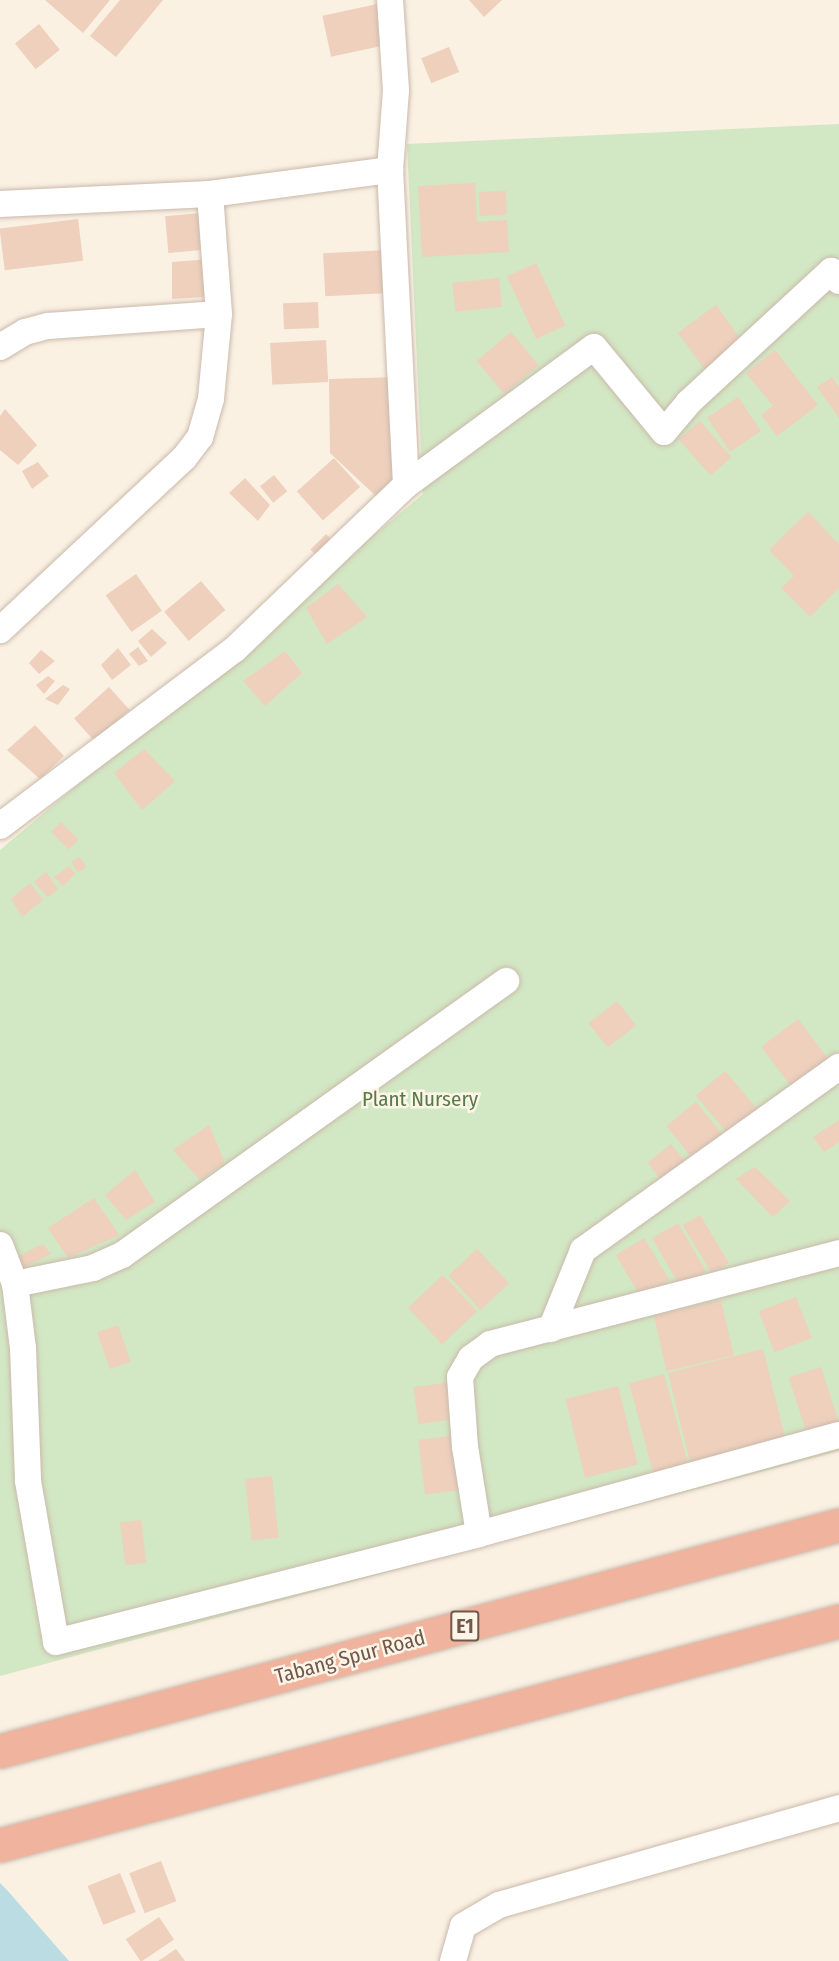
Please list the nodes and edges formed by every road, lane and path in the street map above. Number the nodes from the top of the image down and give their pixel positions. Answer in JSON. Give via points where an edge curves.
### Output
{"nodes":[{"id":1,"x":390,"y":0,"type":"edge"},
{"id":2,"x":390,"y":170,"type":"junction"},
{"id":3,"x":210,"y":194,"type":"junction"},
{"id":4,"x":0,"y":204,"type":"edge"},
{"id":5,"x":839,"y":281,"type":"edge"},
{"id":6,"x":219,"y":314,"type":"junction"},
{"id":7,"x":0,"y":346,"type":"edge"},
{"id":8,"x":406,"y":485,"type":"junction"},
{"id":9,"x":0,"y":630,"type":"edge"},
{"id":10,"x":0,"y":826,"type":"edge"},
{"id":11,"x":506,"y":981,"type":"dead end"},
{"id":12,"x":839,"y":1067,"type":"edge"},
{"id":13,"x":0,"y":1245,"type":"edge"},
{"id":14,"x":839,"y":1252,"type":"edge"},
{"id":15,"x":15,"y":1284,"type":"junction"},
{"id":16,"x":551,"y":1329,"type":"junction"},
{"id":17,"x":839,"y":1435,"type":"edge"},
{"id":18,"x":839,"y":1525,"type":"edge"},
{"id":19,"x":479,"y":1534,"type":"junction"},
{"id":20,"x":839,"y":1621,"type":"edge"},
{"id":21,"x":0,"y":1751,"type":"edge"},
{"id":22,"x":839,"y":1808,"type":"edge"},
{"id":23,"x":0,"y":1845,"type":"edge"},
{"id":24,"x":453,"y":1961,"type":"edge"}],
"edges":[{"from":1,"to":2,"type":"street","via":[[396,90]]},
{"from":2,"to":3,"type":"street"},
{"from":2,"to":8,"type":"street"},
{"from":3,"to":4,"type":"street"},
{"from":3,"to":6,"type":"street"},
{"from":5,"to":8,"type":"street","via":[[831,271],[688,403],[664,432],[594,347]]},
{"from":6,"to":7,"type":"street","via":[[48,326],[18,335]]},
{"from":6,"to":9,"type":"street","via":[[211,399],[200,437],[175,466]]},
{"from":8,"to":10,"type":"street","via":[[235,650]]},
{"from":11,"to":15,"type":"street","via":[[122,1255],[93,1268]]},
{"from":12,"to":16,"type":"street","via":[[583,1250]]},
{"from":13,"to":15,"type":"street"},
{"from":14,"to":16,"type":"street"},
{"from":15,"to":19,"type":"street","via":[[23,1348],[28,1481],[56,1642]]},
{"from":16,"to":19,"type":"street","via":[[490,1344],[471,1358],[460,1377],[465,1447]]},
{"from":17,"to":19,"type":"street"},
{"from":18,"to":21,"type":"highway","name":"Tabang Spur Road","number":"E1"},
{"from":20,"to":23,"type":"highway"},
{"from":22,"to":24,"type":"street","via":[[499,1905],[463,1926]]}]}
